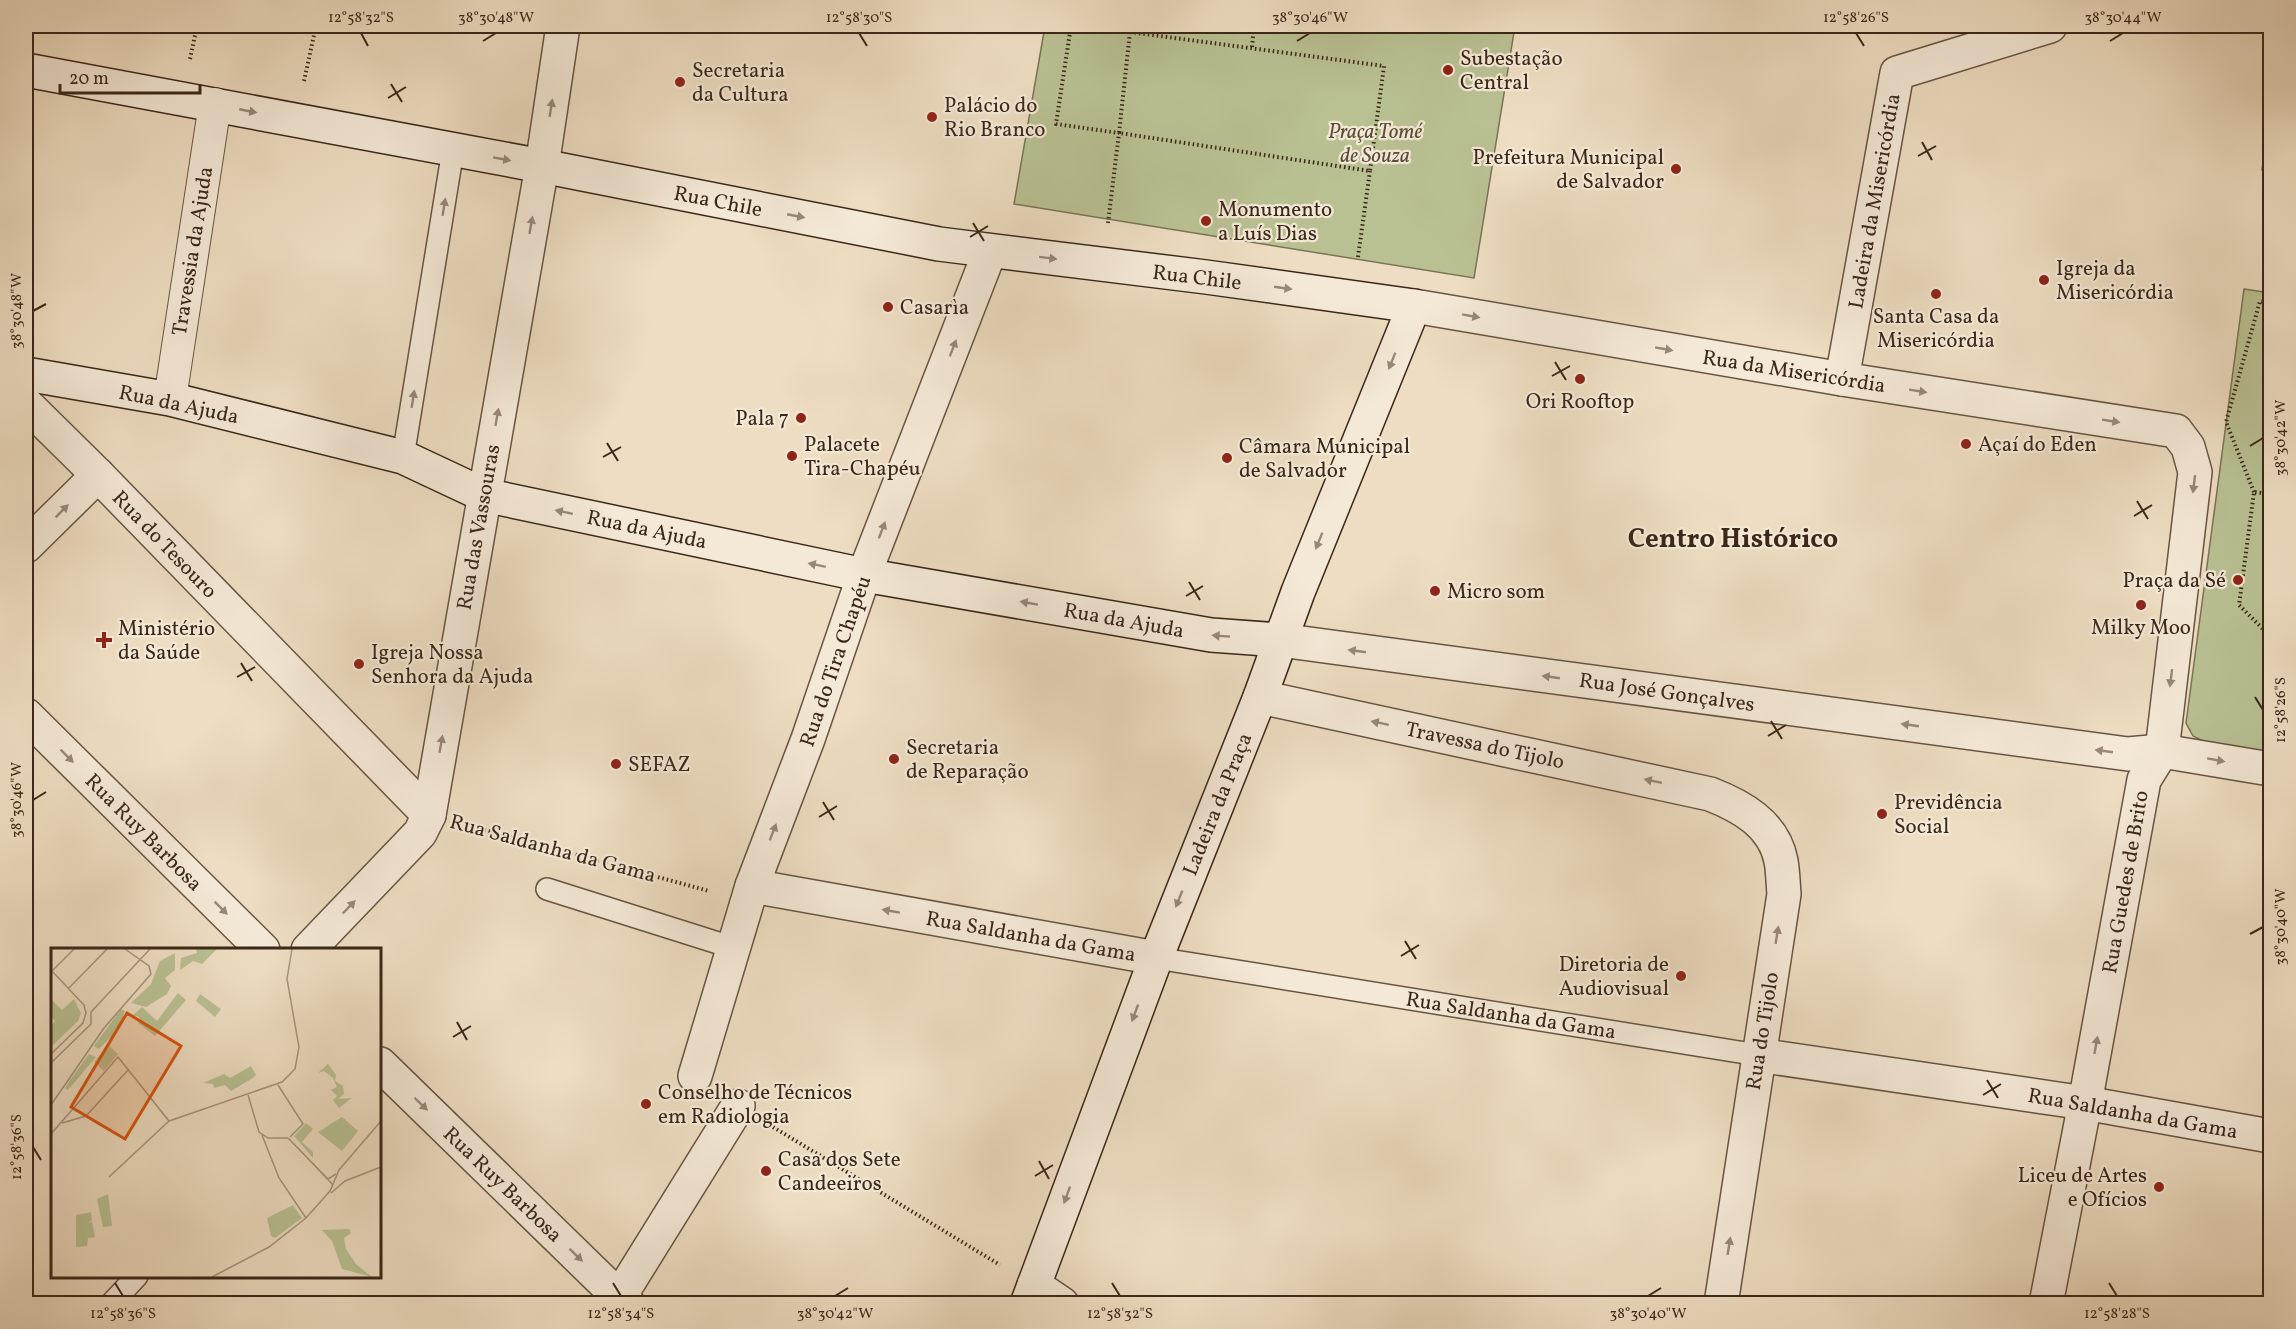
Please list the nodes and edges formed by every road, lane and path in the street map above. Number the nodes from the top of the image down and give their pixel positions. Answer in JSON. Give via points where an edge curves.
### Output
{"nodes":[{"id":1,"x":316,"y":26,"type":"edge"},
{"id":2,"x":564,"y":26,"type":"edge"},
{"id":3,"x":1071,"y":26,"type":"edge"},
{"id":4,"x":1092,"y":26,"type":"edge"},
{"id":5,"x":1254,"y":26,"type":"edge"},
{"id":6,"x":2050,"y":26,"type":"edge"},
{"id":7,"x":1130,"y":32,"type":"junction"},
{"id":8,"x":1252,"y":47,"type":"junction"},
{"id":9,"x":26,"y":70,"type":"edge"},
{"id":10,"x":303,"y":85,"type":"dead end"},
{"id":11,"x":214,"y":104,"type":"junction"},
{"id":12,"x":1119,"y":133,"type":"junction"},
{"id":13,"x":453,"y":150,"type":"junction"},
{"id":14,"x":542,"y":166,"type":"junction"},
{"id":15,"x":1370,"y":171,"type":"junction"},
{"id":16,"x":990,"y":251,"type":"junction"},
{"id":17,"x":1102,"y":265,"type":"junction"},
{"id":18,"x":1356,"y":266,"type":"dead end"},
{"id":19,"x":2271,"y":303,"type":"edge"},
{"id":20,"x":1414,"y":306,"type":"junction"},
{"id":21,"x":26,"y":374,"type":"edge"},
{"id":22,"x":1842,"y":379,"type":"junction"},
{"id":23,"x":170,"y":399,"type":"junction"},
{"id":24,"x":26,"y":404,"type":"edge"},
{"id":25,"x":2176,"y":431,"type":"joint"},
{"id":26,"x":403,"y":457,"type":"junction"},
{"id":27,"x":98,"y":475,"type":"junction"},
{"id":28,"x":2254,"y":492,"type":"junction"},
{"id":29,"x":2271,"y":494,"type":"edge"},
{"id":30,"x":484,"y":495,"type":"junction"},
{"id":31,"x":26,"y":546,"type":"edge"},
{"id":32,"x":864,"y":575,"type":"junction"},
{"id":33,"x":2271,"y":636,"type":"edge"},
{"id":34,"x":1280,"y":640,"type":"junction"},
{"id":35,"x":1260,"y":697,"type":"junction"},
{"id":36,"x":26,"y":715,"type":"edge"},
{"id":37,"x":2162,"y":751,"type":"junction"},
{"id":38,"x":2271,"y":769,"type":"edge"},
{"id":39,"x":1710,"y":794,"type":"joint"},
{"id":40,"x":429,"y":814,"type":"junction"},
{"id":41,"x":547,"y":889,"type":"dead end"},
{"id":42,"x":750,"y":894,"type":"junction"},
{"id":43,"x":261,"y":948,"type":"edge"},
{"id":44,"x":310,"y":948,"type":"edge"},
{"id":45,"x":734,"y":948,"type":"junction"},
{"id":46,"x":1156,"y":958,"type":"junction"},
{"id":47,"x":1758,"y":1055,"type":"junction"},
{"id":48,"x":381,"y":1065,"type":"edge"},
{"id":49,"x":695,"y":1076,"type":"dead end"},
{"id":50,"x":2085,"y":1103,"type":"junction"},
{"id":51,"x":738,"y":1106,"type":"joint"},
{"id":52,"x":2271,"y":1136,"type":"edge"},
{"id":53,"x":134,"y":1278,"type":"edge"},
{"id":54,"x":1030,"y":1294,"type":"edge"},
{"id":55,"x":621,"y":1301,"type":"edge"},
{"id":56,"x":111,"y":1304,"type":"edge"},
{"id":57,"x":1062,"y":1304,"type":"edge"},
{"id":58,"x":1721,"y":1304,"type":"edge"},
{"id":59,"x":2046,"y":1304,"type":"edge"}],
"edges":[{"from":1,"to":10,"type":"path"},
{"from":14,"to":2,"type":"street","name":"Rua das Vassouras","one_way":true},
{"from":3,"to":12,"type":"path","via":[[1056,123]]},
{"from":4,"to":7,"type":"path"},
{"from":5,"to":8,"type":"path"},
{"from":6,"to":22,"type":"street","name":"Ladeira da Misericórdia","via":[[1897,73]]},
{"from":7,"to":8,"type":"path"},
{"from":7,"to":12,"type":"path"},
{"from":8,"to":15,"type":"path","via":[[1384,66]]},
{"from":9,"to":11,"type":"street","name":"Rua Chile"},
{"from":11,"to":13,"type":"street","name":"Rua Chile","one_way":true},
{"from":11,"to":23,"type":"street","name":"Travessia da Ajuda"},
{"from":12,"to":15,"type":"path"},
{"from":12,"to":17,"type":"path"},
{"from":13,"to":14,"type":"street","name":"Rua Chile","one_way":true},
{"from":26,"to":13,"type":"lane","one_way":true},
{"from":14,"to":16,"type":"street","name":"Rua Chile","one_way":true},
{"from":30,"to":14,"type":"street","name":"Rua das Vassouras","one_way":true},
{"from":15,"to":18,"type":"path"},
{"from":16,"to":17,"type":"street","name":"Rua Chile","one_way":true},
{"from":32,"to":16,"type":"street","name":"Rua do Tira Chapéu","one_way":true},
{"from":17,"to":20,"type":"street","name":"Rua Chile","one_way":true},
{"from":19,"to":28,"type":"path","via":[[2260,302],[2226,422]]},
{"from":20,"to":22,"type":"street","name":"Rua da Misericórdia","one_way":true},
{"from":20,"to":34,"type":"street","name":"Ladeira da Praça","one_way":true},
{"from":21,"to":23,"type":"street","name":"Rua da Ajuda"},
{"from":22,"to":25,"type":"street","name":"Rua da Misericórdia","one_way":true},
{"from":23,"to":26,"type":"street","name":"Rua da Ajuda"},
{"from":24,"to":27,"type":"street","name":"Rua do Tesouro"},
{"from":25,"to":37,"type":"street","name":"Rua Guedes de Brito","one_way":true,"via":[[2188,447],[2195,472]]},
{"from":26,"to":30,"type":"street","name":"Rua da Ajuda"},
{"from":31,"to":27,"type":"street","one_way":true},
{"from":27,"to":40,"type":"street","name":"Rua do Tesouro"},
{"from":28,"to":29,"type":"path"},
{"from":28,"to":33,"type":"path","via":[[2239,605]]},
{"from":32,"to":30,"type":"street","name":"Rua da Ajuda","one_way":true},
{"from":40,"to":30,"type":"street","name":"Rua das Vassouras","one_way":true},
{"from":34,"to":32,"type":"street","name":"Rua da Ajuda","one_way":true,"via":[[1211,635]]},
{"from":42,"to":32,"type":"street","name":"Rua do Tira Chapéu","one_way":true},
{"from":34,"to":35,"type":"street","name":"Ladeira da Praça"},
{"from":37,"to":34,"type":"street","name":"Rua José Gonçalves","one_way":true,"via":[[2128,754]]},
{"from":39,"to":35,"type":"street","name":"Travessa do Tijolo","one_way":true},
{"from":35,"to":46,"type":"street","name":"Ladeira da Praça","one_way":true},
{"from":36,"to":43,"type":"street","name":"Rua Ruy Barbosa","one_way":true},
{"from":37,"to":38,"type":"street","one_way":true},
{"from":50,"to":37,"type":"street","name":"Rua Guedes de Brito","one_way":true,"via":[[2144,780]]},
{"from":47,"to":39,"type":"street","name":"Rua do Tijolo","one_way":true,"via":[[1784,894],[1780,859],[1766,827],[1736,804]]},
{"from":40,"to":42,"type":"path","name":"Rua Saldanha da Gama"},
{"from":44,"to":40,"type":"street","name":"Rua das Vassouras","one_way":true,"via":[[420,833]]},
{"from":41,"to":45,"type":"lane"},
{"from":42,"to":45,"type":"street","name":"Rua do Tira Chapéu"},
{"from":46,"to":42,"type":"street","name":"Rua Saldanha da Gama","one_way":true},
{"from":45,"to":49,"type":"street","name":"Rua do Tira Chapéu"},
{"from":46,"to":47,"type":"lane","name":"Rua Saldanha da Gama"},
{"from":46,"to":54,"type":"street","name":"Ladeira da Praça","one_way":true},
{"from":47,"to":50,"type":"street","name":"Rua Saldanha da Gama"},
{"from":58,"to":47,"type":"street","name":"Rua do Tijolo","one_way":true},
{"from":48,"to":55,"type":"street","name":"Rua Ruy Barbosa","one_way":true},
{"from":50,"to":52,"type":"street","name":"Rua Saldanha da Gama"},
{"from":50,"to":59,"type":"street","name":"Rua Guedes de Brito"},
{"from":51,"to":54,"type":"path"},
{"from":51,"to":55,"type":"street"},
{"from":53,"to":56,"type":"lane"},
{"from":54,"to":57,"type":"street"}]}
